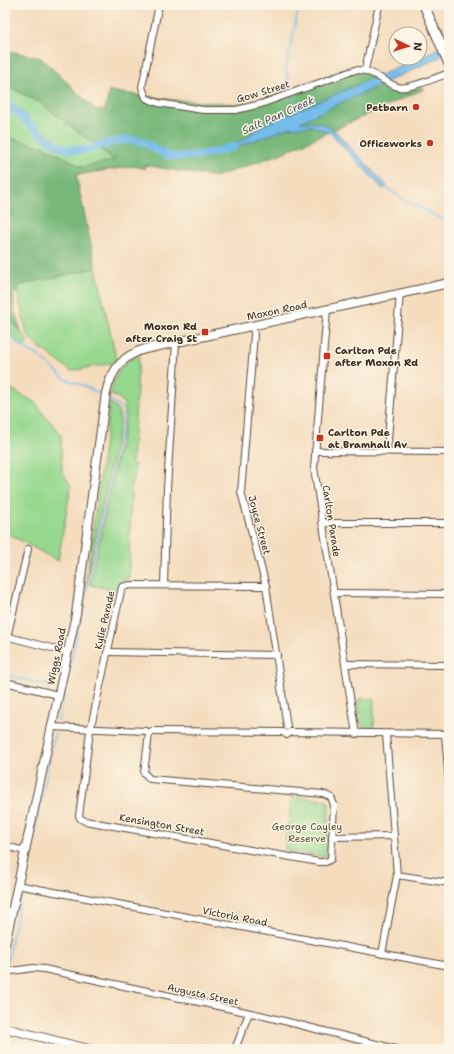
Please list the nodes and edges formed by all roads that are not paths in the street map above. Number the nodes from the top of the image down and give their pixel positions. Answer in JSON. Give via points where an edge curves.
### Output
{"nodes":[{"id":1,"x":159,"y":5,"type":"edge"},
{"id":2,"x":379,"y":5,"type":"edge"},
{"id":3,"x":424,"y":5,"type":"edge"},
{"id":4,"x":430,"y":5,"type":"edge"},
{"id":5,"x":446,"y":52,"type":"edge"},
{"id":6,"x":366,"y":70,"type":"junction"},
{"id":7,"x":449,"y":73,"type":"edge"},
{"id":8,"x":449,"y":283,"type":"edge"},
{"id":9,"x":400,"y":293,"type":"junction"},
{"id":10,"x":327,"y":309,"type":"junction"},
{"id":11,"x":253,"y":325,"type":"junction"},
{"id":12,"x":176,"y":342,"type":"junction"},
{"id":13,"x":115,"y":370,"type":"joint"},
{"id":14,"x":315,"y":451,"type":"junction"},
{"id":15,"x":387,"y":452,"type":"junction"},
{"id":16,"x":449,"y":452,"type":"edge"},
{"id":17,"x":322,"y":523,"type":"junction"},
{"id":18,"x":449,"y":523,"type":"edge"},
{"id":19,"x":28,"y":549,"type":"dead end"},
{"id":20,"x":164,"y":585,"type":"junction"},
{"id":21,"x":266,"y":586,"type":"junction"},
{"id":22,"x":334,"y":593,"type":"junction"},
{"id":23,"x":449,"y":594,"type":"edge"},
{"id":24,"x":6,"y":636,"type":"edge"},
{"id":25,"x":67,"y":652,"type":"junction"},
{"id":26,"x":107,"y":652,"type":"junction"},
{"id":27,"x":277,"y":655,"type":"junction"},
{"id":28,"x":345,"y":664,"type":"junction"},
{"id":29,"x":449,"y":665,"type":"edge"},
{"id":30,"x":5,"y":682,"type":"edge"},
{"id":31,"x":58,"y":695,"type":"junction"},
{"id":32,"x":51,"y":727,"type":"junction"},
{"id":33,"x":90,"y":728,"type":"junction"},
{"id":34,"x":286,"y":731,"type":"junction"},
{"id":35,"x":149,"y":732,"type":"junction"},
{"id":36,"x":356,"y":734,"type":"junction"},
{"id":37,"x":386,"y":734,"type":"junction"},
{"id":38,"x":447,"y":734,"type":"edge"},
{"id":39,"x":449,"y":782,"type":"edge"},
{"id":40,"x":394,"y":836,"type":"junction"},
{"id":41,"x":332,"y":837,"type":"junction"},
{"id":42,"x":5,"y":846,"type":"edge"},
{"id":43,"x":25,"y":851,"type":"junction"},
{"id":44,"x":397,"y":875,"type":"junction"},
{"id":45,"x":449,"y":883,"type":"edge"},
{"id":46,"x":17,"y":885,"type":"junction"},
{"id":47,"x":8,"y":916,"type":"edge"},
{"id":48,"x":5,"y":944,"type":"edge"},
{"id":49,"x":382,"y":954,"type":"junction"},
{"id":50,"x":449,"y":966,"type":"edge"},
{"id":51,"x":5,"y":972,"type":"edge"},
{"id":52,"x":249,"y":1013,"type":"junction"},
{"id":53,"x":5,"y":1028,"type":"edge"},
{"id":54,"x":88,"y":1049,"type":"edge"},
{"id":55,"x":236,"y":1049,"type":"edge"},
{"id":56,"x":396,"y":1049,"type":"edge"}],
"edges":[{"from":1,"to":6,"type":"street","name":"Gow Street","via":[[142,87],[146,98],[154,102],[211,110],[236,110],[261,104],[349,71]]},
{"from":2,"to":6,"type":"street"},
{"from":3,"to":5,"type":"highway"},
{"from":4,"to":5,"type":"highway"},
{"from":6,"to":7,"type":"street","name":"Gow Street","via":[[400,87]]},
{"from":8,"to":9,"type":"main road","name":"Moxon Road"},
{"from":9,"to":10,"type":"main road","name":"Moxon Road"},
{"from":9,"to":15,"type":"street"},
{"from":10,"to":11,"type":"main road","name":"Moxon Road"},
{"from":10,"to":14,"type":"street","name":"Carlton Parade"},
{"from":11,"to":12,"type":"main road","name":"Moxon Road"},
{"from":11,"to":21,"type":"street","name":"Joyce Street","via":[[241,492]]},
{"from":12,"to":13,"type":"main road","name":"Moxon Road","via":[[135,352]]},
{"from":12,"to":20,"type":"street"},
{"from":13,"to":25,"type":"main road","name":"Wiggs Road","via":[[106,397],[76,614]]},
{"from":14,"to":15,"type":"street"},
{"from":14,"to":17,"type":"street","name":"Carlton Parade","via":[[314,474]]},
{"from":15,"to":16,"type":"street"},
{"from":17,"to":18,"type":"street"},
{"from":17,"to":22,"type":"street","name":"Carlton Parade"},
{"from":19,"to":24,"type":"street"},
{"from":20,"to":21,"type":"street","name":"Kylie Parade"},
{"from":20,"to":26,"type":"street","name":"Kylie Parade","via":[[122,587]]},
{"from":21,"to":27,"type":"street","name":"Joyce Street"},
{"from":22,"to":23,"type":"street"},
{"from":22,"to":28,"type":"street","name":"Carlton Parade"},
{"from":24,"to":25,"type":"street"},
{"from":25,"to":31,"type":"main road","name":"Wiggs Road"},
{"from":26,"to":27,"type":"street"},
{"from":26,"to":33,"type":"street","name":"Kylie Parade"},
{"from":27,"to":34,"type":"street","name":"Joyce Street"},
{"from":28,"to":29,"type":"street"},
{"from":28,"to":36,"type":"street","name":"Carlton Parade"},
{"from":30,"to":31,"type":"street"},
{"from":31,"to":32,"type":"main road","name":"Wiggs Road"},
{"from":32,"to":33,"type":"street"},
{"from":32,"to":43,"type":"main road","name":"Wiggs Road"},
{"from":33,"to":35,"type":"street"},
{"from":33,"to":41,"type":"street","name":"Kensington Street","via":[[78,809],[83,821],[319,862],[326,862],[331,858]]},
{"from":34,"to":35,"type":"street"},
{"from":34,"to":36,"type":"street"},
{"from":35,"to":41,"type":"street","via":[[144,773],[150,779],[326,795],[334,802]]},
{"from":36,"to":37,"type":"street"},
{"from":37,"to":38,"type":"street"},
{"from":37,"to":40,"type":"street"},
{"from":38,"to":39,"type":"street"},
{"from":40,"to":41,"type":"street"},
{"from":40,"to":44,"type":"street"},
{"from":42,"to":43,"type":"street"},
{"from":43,"to":46,"type":"main road","name":"Wiggs Road"},
{"from":44,"to":45,"type":"street"},
{"from":44,"to":49,"type":"street"},
{"from":46,"to":47,"type":"main road","name":"Wiggs Road"},
{"from":46,"to":49,"type":"street","name":"Victoria Road"},
{"from":47,"to":48,"type":"main road","name":"Wiggs Road"},
{"from":49,"to":50,"type":"street","name":"Victoria Road"},
{"from":51,"to":52,"type":"street","name":"Augusta Street","via":[[37,968]]},
{"from":52,"to":55,"type":"street"},
{"from":52,"to":56,"type":"street","name":"Augusta Street"},
{"from":53,"to":54,"type":"main road"}]}
